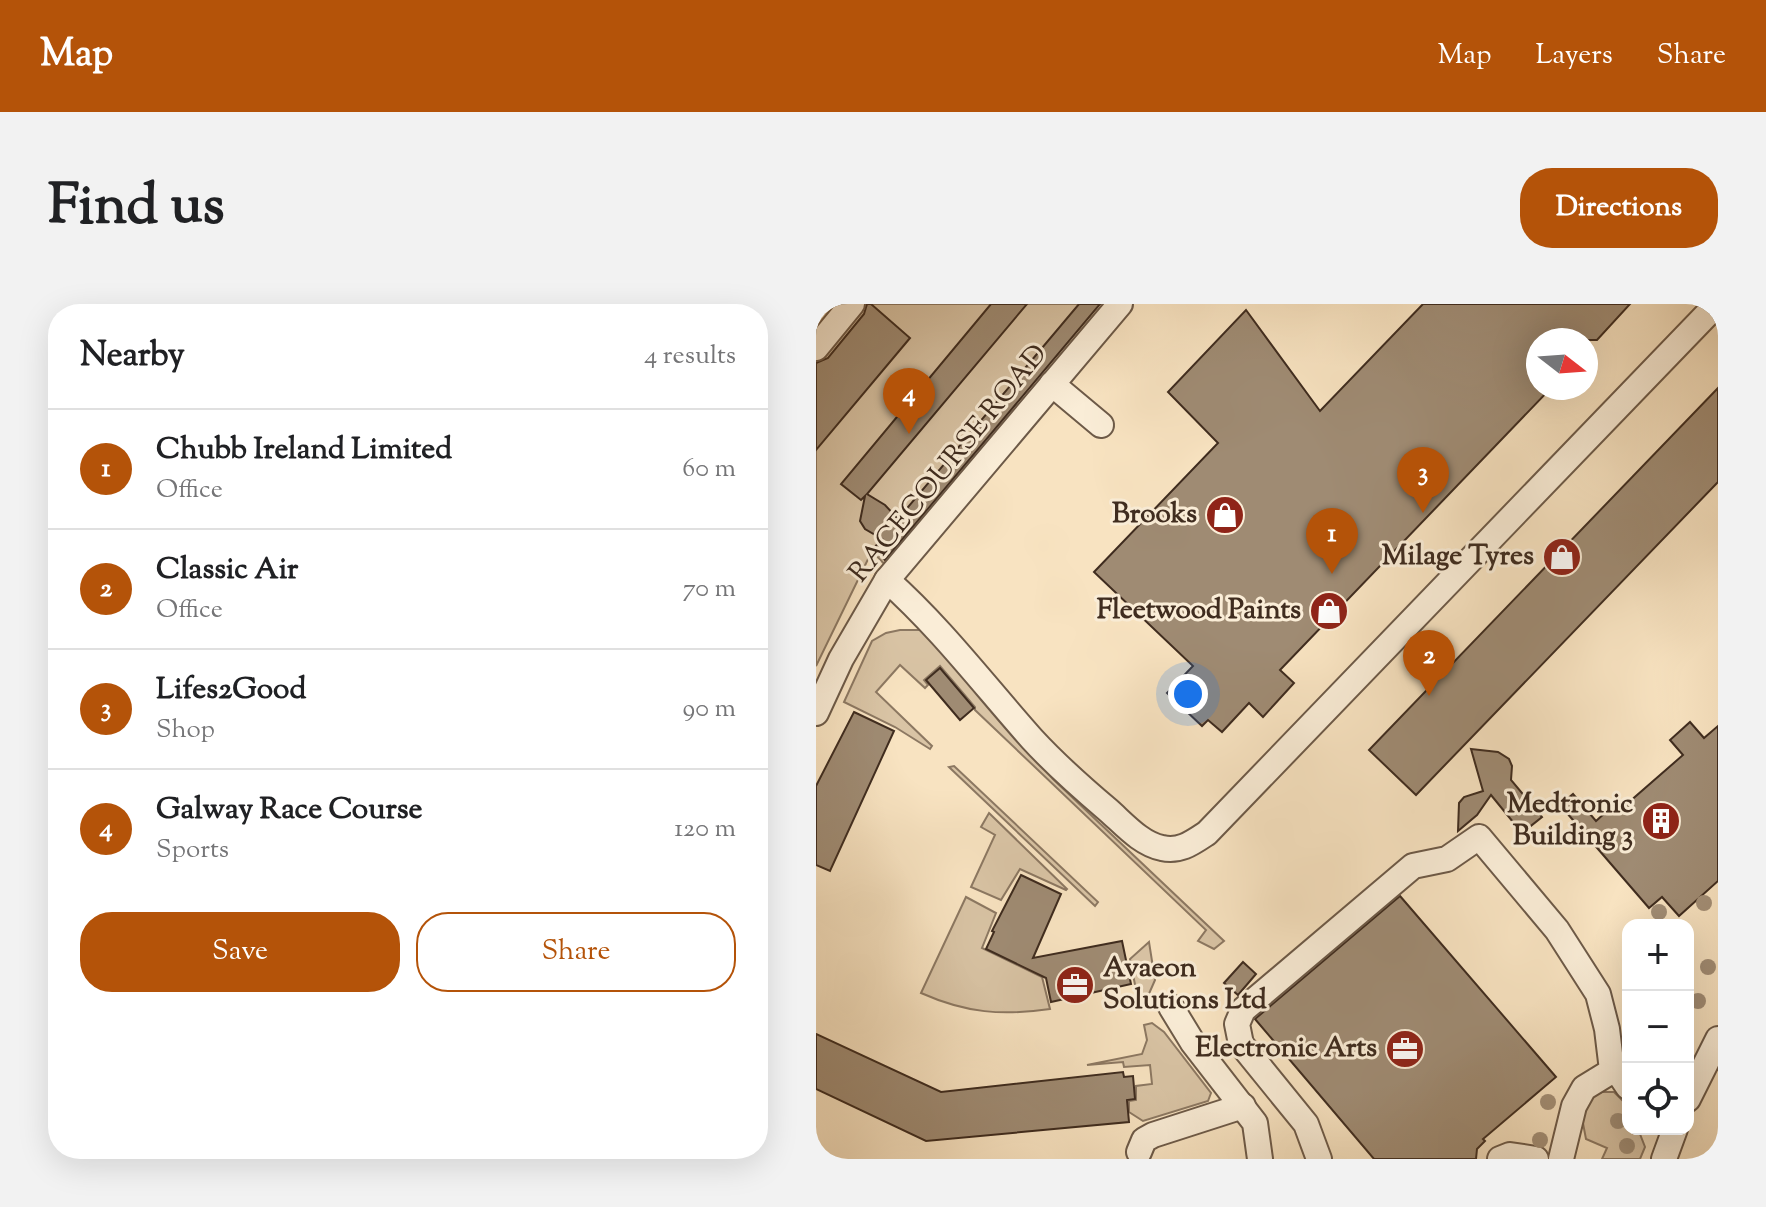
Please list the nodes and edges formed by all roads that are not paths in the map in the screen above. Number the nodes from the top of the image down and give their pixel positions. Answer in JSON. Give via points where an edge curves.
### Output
{"nodes":[{"id":1,"x":852,"y":304,"type":"edge"},
{"id":2,"x":1120,"y":304,"type":"edge"},
{"id":3,"x":1717,"y":304,"type":"edge"},
{"id":4,"x":816,"y":348,"type":"edge"},
{"id":5,"x":1052,"y":384,"type":"junction"},
{"id":6,"x":1101,"y":425,"type":"dead end"},
{"id":7,"x":887,"y":580,"type":"junction"},
{"id":8,"x":816,"y":713,"type":"edge"},
{"id":9,"x":1171,"y":1007,"type":"dead end"},
{"id":10,"x":1718,"y":1039,"type":"edge"},
{"id":11,"x":1712,"y":1065,"type":"edge"},
{"id":12,"x":1622,"y":1078,"type":"edge"},
{"id":13,"x":1694,"y":1090,"type":"edge"},
{"id":14,"x":1243,"y":1106,"type":"junction"},
{"id":15,"x":1673,"y":1135,"type":"edge"},
{"id":16,"x":1139,"y":1152,"type":"dead end"},
{"id":17,"x":1260,"y":1159,"type":"edge"},
{"id":18,"x":1319,"y":1159,"type":"edge"},
{"id":19,"x":1500,"y":1159,"type":"edge"},
{"id":20,"x":1536,"y":1159,"type":"edge"},
{"id":21,"x":1561,"y":1159,"type":"edge"},
{"id":22,"x":1664,"y":1159,"type":"edge"}],
"edges":[{"from":1,"to":4,"type":"street"},
{"from":2,"to":5,"type":"street","name":"RACECOURSE ROAD"},
{"from":3,"to":7,"type":"street","via":[[1331,707],[1188,846],[1175,850],[1146,842],[1109,812],[1035,741]]},
{"from":5,"to":6,"type":"street"},
{"from":5,"to":7,"type":"street","name":"RACECOURSE ROAD"},
{"from":7,"to":8,"type":"street","name":"RACECOURSE ROAD"},
{"from":9,"to":14,"type":"street"},
{"from":10,"to":11,"type":"street"},
{"from":11,"to":13,"type":"street"},
{"from":12,"to":18,"type":"street","via":[[1611,1062],[1598,994],[1557,930],[1479,837],[1447,859],[1413,866],[1243,1010],[1237,1024],[1241,1044],[1306,1124]]},
{"from":12,"to":21,"type":"street","via":[[1584,1088]]},
{"from":14,"to":16,"type":"street","via":[[1153,1135]]},
{"from":14,"to":17,"type":"street","via":[[1255,1123]]},
{"from":15,"to":22,"type":"street"},
{"from":19,"to":20,"type":"street"}]}
